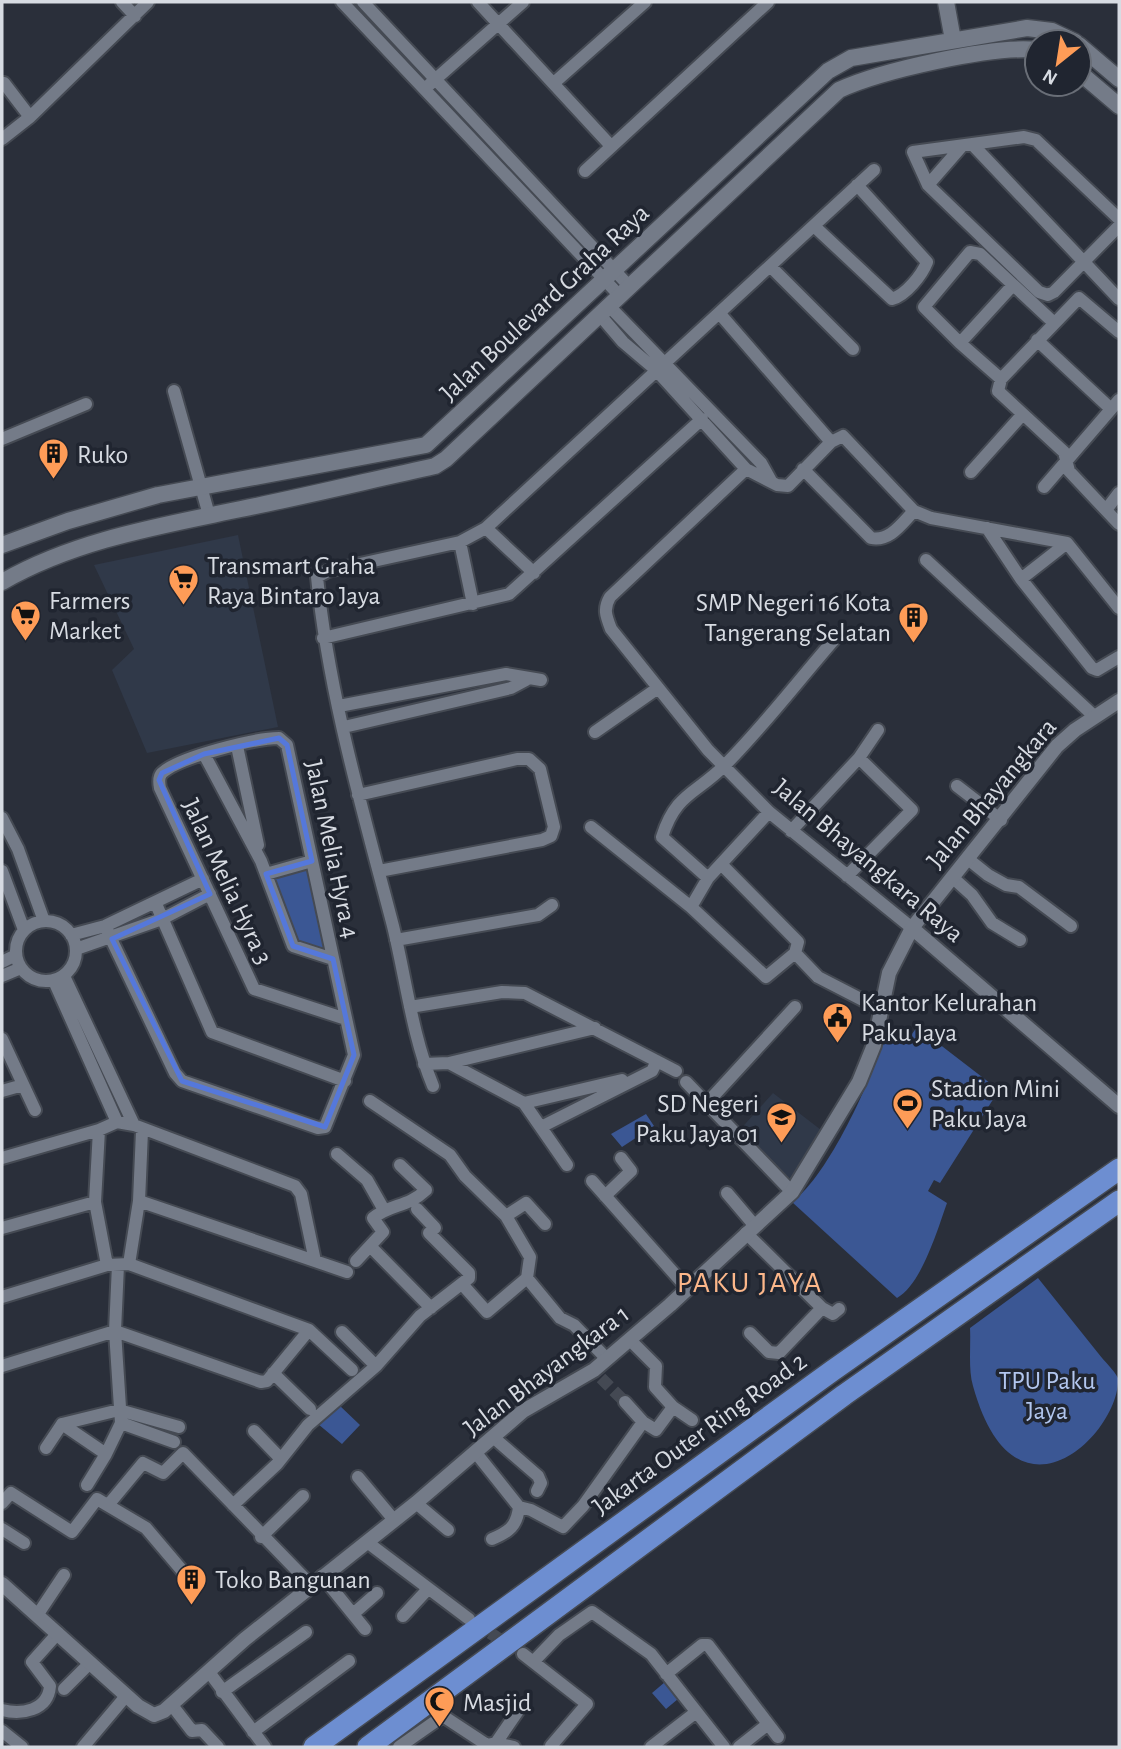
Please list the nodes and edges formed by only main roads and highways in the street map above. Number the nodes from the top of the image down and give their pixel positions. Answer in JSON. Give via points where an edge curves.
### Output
{"nodes":[{"id":1,"x":946,"y":2,"type":"edge"},
{"id":2,"x":1023,"y":30,"type":"edge"},
{"id":3,"x":953,"y":40,"type":"junction"},
{"id":4,"x":1023,"y":49,"type":"edge"},
{"id":5,"x":1093,"y":57,"type":"edge"},
{"id":6,"x":1119,"y":79,"type":"edge"},
{"id":7,"x":1093,"y":84,"type":"edge"},
{"id":8,"x":1119,"y":106,"type":"edge"},
{"id":9,"x":2,"y":545,"type":"edge"},
{"id":10,"x":2,"y":582,"type":"edge"},
{"id":11,"x":1119,"y":1169,"type":"edge"},
{"id":12,"x":1119,"y":1201,"type":"edge"},
{"id":13,"x":314,"y":1747,"type":"edge"},
{"id":14,"x":368,"y":1747,"type":"edge"}],
"edges":[{"from":1,"to":3,"type":"main road"},
{"from":2,"to":3,"type":"main road","name":"Jalan Boulevard Graha Raya"},
{"from":3,"to":9,"type":"main road","name":"Jalan Boulevard Graha Raya","via":[[851,58],[828,71],[426,444],[158,495]]},
{"from":4,"to":10,"type":"main road","name":"Jalan Boulevard Graha Raya","via":[[951,59],[866,78],[839,90],[435,466],[209,515],[58,555]]},
{"from":5,"to":6,"type":"main road","name":"Jalan Boulevard Graha Raya"},
{"from":7,"to":8,"type":"main road"},
{"from":11,"to":13,"type":"highway","name":"Jakarta Outer Ring Road 2"},
{"from":12,"to":14,"type":"highway","name":"Jakarta Outer Ring Road 2","via":[[844,1395]]}]}
